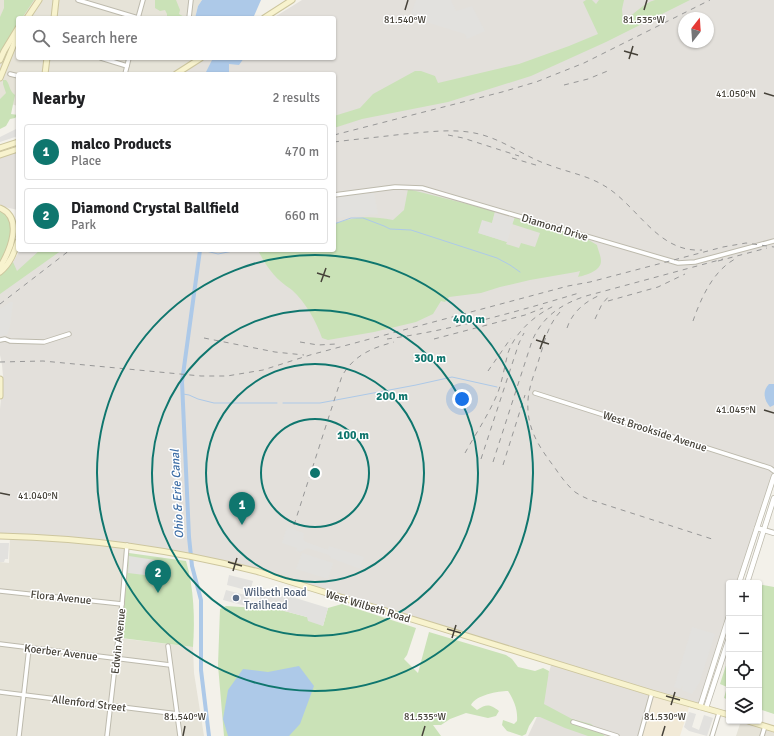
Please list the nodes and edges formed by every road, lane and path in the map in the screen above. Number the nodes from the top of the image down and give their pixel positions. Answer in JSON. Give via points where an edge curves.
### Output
{"nodes":[{"id":1,"x":39,"y":0,"type":"edge"},
{"id":2,"x":56,"y":0,"type":"edge"},
{"id":3,"x":78,"y":0,"type":"edge"},
{"id":4,"x":143,"y":0,"type":"edge"},
{"id":5,"x":191,"y":0,"type":"edge"},
{"id":6,"x":292,"y":0,"type":"edge"},
{"id":7,"x":28,"y":16,"type":"edge"},
{"id":8,"x":54,"y":16,"type":"edge"},
{"id":9,"x":131,"y":16,"type":"edge"},
{"id":10,"x":139,"y":16,"type":"edge"},
{"id":11,"x":189,"y":16,"type":"edge"},
{"id":12,"x":267,"y":16,"type":"edge"},
{"id":13,"x":16,"y":31,"type":"edge"},
{"id":14,"x":16,"y":39,"type":"edge"},
{"id":15,"x":0,"y":60,"type":"edge"},
{"id":16,"x":47,"y":60,"type":"edge"},
{"id":17,"x":108,"y":60,"type":"edge"},
{"id":18,"x":128,"y":60,"type":"edge"},
{"id":19,"x":198,"y":60,"type":"edge"},
{"id":20,"x":127,"y":66,"type":"junction"},
{"id":21,"x":45,"y":72,"type":"edge"},
{"id":22,"x":126,"y":72,"type":"edge"},
{"id":23,"x":179,"y":72,"type":"edge"},
{"id":24,"x":10,"y":74,"type":"dead end"},
{"id":25,"x":16,"y":76,"type":"edge"},
{"id":26,"x":0,"y":78,"type":"edge"},
{"id":27,"x":16,"y":143,"type":"edge"},
{"id":28,"x":0,"y":148,"type":"edge"},
{"id":29,"x":16,"y":150,"type":"edge"},
{"id":30,"x":0,"y":155,"type":"edge"},
{"id":31,"x":336,"y":195,"type":"edge"},
{"id":32,"x":0,"y":208,"type":"edge"},
{"id":33,"x":774,"y":241,"type":"edge"},
{"id":34,"x":16,"y":246,"type":"edge"},
{"id":35,"x":0,"y":267,"type":"edge"},
{"id":36,"x":0,"y":272,"type":"edge"},
{"id":37,"x":69,"y":334,"type":"dead end"},
{"id":38,"x":0,"y":340,"type":"edge"},
{"id":39,"x":0,"y":379,"type":"edge"},
{"id":40,"x":535,"y":393,"type":"dead end"},
{"id":41,"x":0,"y":396,"type":"edge"},
{"id":42,"x":774,"y":471,"type":"edge"},
{"id":43,"x":774,"y":476,"type":"edge"},
{"id":44,"x":774,"y":498,"type":"edge"},
{"id":45,"x":757,"y":528,"type":"junction"},
{"id":46,"x":764,"y":530,"type":"junction"},
{"id":47,"x":774,"y":533,"type":"edge"},
{"id":48,"x":0,"y":536,"type":"edge"},
{"id":49,"x":127,"y":545,"type":"junction"},
{"id":50,"x":741,"y":580,"type":"edge"},
{"id":51,"x":748,"y":580,"type":"edge"},
{"id":52,"x":0,"y":591,"type":"edge"},
{"id":53,"x":122,"y":604,"type":"junction"},
{"id":54,"x":726,"y":625,"type":"edge"},
{"id":55,"x":0,"y":644,"type":"edge"},
{"id":56,"x":168,"y":646,"type":"dead end"},
{"id":57,"x":726,"y":647,"type":"edge"},
{"id":58,"x":29,"y":648,"type":"junction"},
{"id":59,"x":116,"y":659,"type":"junction"},
{"id":60,"x":170,"y":665,"type":"junction"},
{"id":61,"x":0,"y":692,"type":"edge"},
{"id":62,"x":652,"y":693,"type":"junction"},
{"id":63,"x":23,"y":695,"type":"junction"},
{"id":64,"x":110,"y":706,"type":"junction"},
{"id":65,"x":700,"y":707,"type":"junction"},
{"id":66,"x":706,"y":708,"type":"junction"},
{"id":67,"x":719,"y":712,"type":"junction"},
{"id":68,"x":178,"y":714,"type":"junction"},
{"id":69,"x":726,"y":715,"type":"edge"},
{"id":70,"x":573,"y":722,"type":"dead end"},
{"id":71,"x":758,"y":724,"type":"edge"},
{"id":72,"x":765,"y":726,"type":"junction"},
{"id":73,"x":774,"y":729,"type":"edge"},
{"id":74,"x":19,"y":736,"type":"edge"},
{"id":75,"x":107,"y":736,"type":"edge"},
{"id":76,"x":180,"y":736,"type":"edge"},
{"id":77,"x":617,"y":736,"type":"edge"},
{"id":78,"x":640,"y":736,"type":"edge"},
{"id":79,"x":712,"y":736,"type":"edge"},
{"id":80,"x":762,"y":736,"type":"edge"}],
"edges":[{"from":1,"to":7,"type":"main road"},
{"from":2,"to":8,"type":"main road"},
{"from":3,"to":9,"type":"street"},
{"from":4,"to":10,"type":"street"},
{"from":5,"to":11,"type":"street"},
{"from":6,"to":12,"type":"main road"},
{"from":13,"to":15,"type":"main road"},
{"from":14,"to":26,"type":"main road"},
{"from":16,"to":21,"type":"main road"},
{"from":17,"to":20,"type":"street"},
{"from":18,"to":20,"type":"street"},
{"from":19,"to":23,"type":"main road"},
{"from":20,"to":22,"type":"street"},
{"from":24,"to":25,"type":"street"},
{"from":27,"to":28,"type":"main road"},
{"from":29,"to":30,"type":"main road"},
{"from":31,"to":33,"type":"street","name":"Diamond Drive","via":[[395,187],[422,188],[678,263],[695,262]]},
{"from":32,"to":35,"type":"main road","via":[[10,216],[13,227],[10,249]]},
{"from":34,"to":36,"type":"main road","via":[[7,266]]},
{"from":37,"to":38,"type":"street","via":[[44,342]]},
{"from":39,"to":41,"type":"main road"},
{"from":40,"to":42,"type":"street","name":"West Brookside Avenue"},
{"from":43,"to":45,"type":"street"},
{"from":44,"to":46,"type":"street"},
{"from":45,"to":46,"type":"street"},
{"from":45,"to":50,"type":"street"},
{"from":46,"to":47,"type":"street"},
{"from":46,"to":51,"type":"street"},
{"from":48,"to":49,"type":"main road","name":"West Wilbeth Road"},
{"from":49,"to":53,"type":"street","name":"Edwin Avenue"},
{"from":49,"to":62,"type":"main road","name":"West Wilbeth Road","via":[[259,572]]},
{"from":52,"to":53,"type":"street","name":"Flora Avenue"},
{"from":53,"to":59,"type":"street","name":"Edwin Avenue"},
{"from":54,"to":65,"type":"street"},
{"from":55,"to":58,"type":"street","name":"Koerber Avenue"},
{"from":56,"to":60,"type":"street"},
{"from":57,"to":66,"type":"street"},
{"from":58,"to":59,"type":"street","name":"Koerber Avenue"},
{"from":58,"to":63,"type":"street"},
{"from":59,"to":60,"type":"street","name":"Koerber Avenue"},
{"from":59,"to":64,"type":"street","name":"Edwin Avenue"},
{"from":60,"to":68,"type":"street"},
{"from":61,"to":63,"type":"street","name":"Allenford Street"},
{"from":62,"to":65,"type":"main road","name":"West Wilbeth Road"},
{"from":62,"to":78,"type":"street"},
{"from":63,"to":64,"type":"street","name":"Allenford Street"},
{"from":63,"to":74,"type":"street"},
{"from":64,"to":68,"type":"street","name":"Allenford Street"},
{"from":64,"to":75,"type":"street","name":"Edwin Avenue"},
{"from":65,"to":66,"type":"main road","name":"West Wilbeth Road"},
{"from":66,"to":67,"type":"main road","name":"West Wilbeth Road"},
{"from":67,"to":69,"type":"main road","name":"West Wilbeth Road"},
{"from":67,"to":79,"type":"street"},
{"from":68,"to":76,"type":"street"},
{"from":70,"to":77,"type":"street"},
{"from":71,"to":72,"type":"main road"},
{"from":72,"to":73,"type":"main road"},
{"from":72,"to":80,"type":"street"}]}
